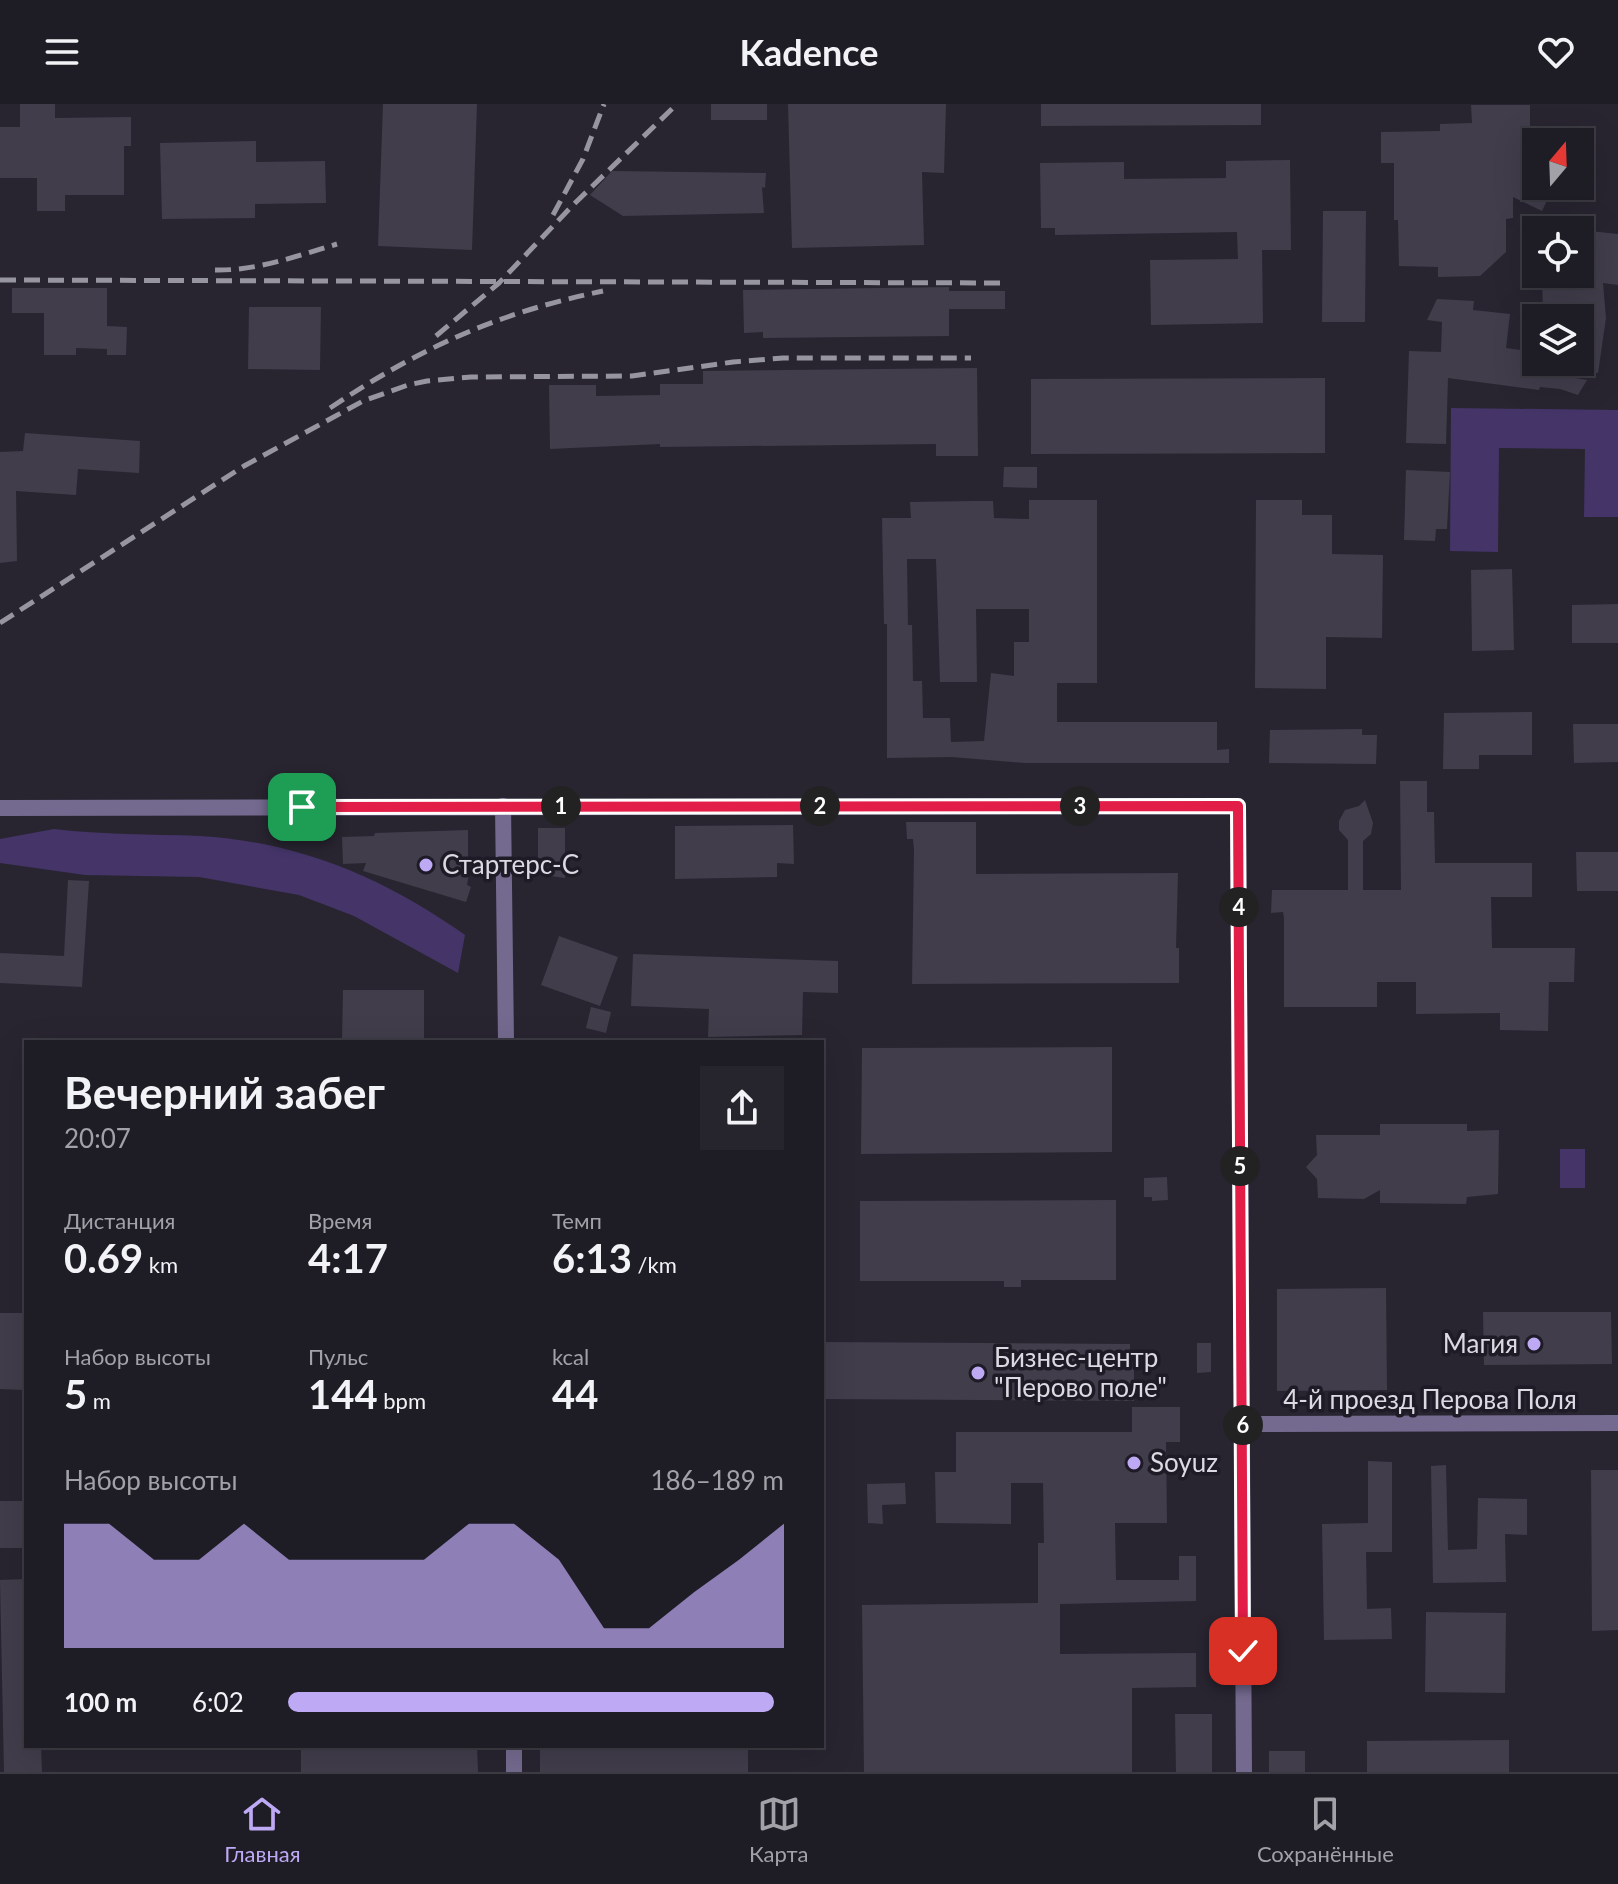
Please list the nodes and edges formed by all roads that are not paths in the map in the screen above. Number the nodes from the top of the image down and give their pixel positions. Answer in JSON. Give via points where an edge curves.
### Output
{"nodes":[{"id":1,"x":503,"y":806,"type":"junction"},
{"id":2,"x":0,"y":808,"type":"edge"},
{"id":3,"x":506,"y":1040,"type":"edge"},
{"id":4,"x":1618,"y":1423,"type":"edge"},
{"id":5,"x":1243,"y":1424,"type":"junction"},
{"id":6,"x":514,"y":1748,"type":"edge"},
{"id":7,"x":514,"y":1772,"type":"edge"},
{"id":8,"x":1244,"y":1772,"type":"edge"}],
"edges":[{"from":1,"to":2,"type":"street"},
{"from":1,"to":3,"type":"street"},
{"from":1,"to":5,"type":"street","via":[[1238,806]]},
{"from":4,"to":5,"type":"street","name":"4-й проезд Перова Поля"},
{"from":5,"to":8,"type":"street"},
{"from":6,"to":7,"type":"street"}]}
